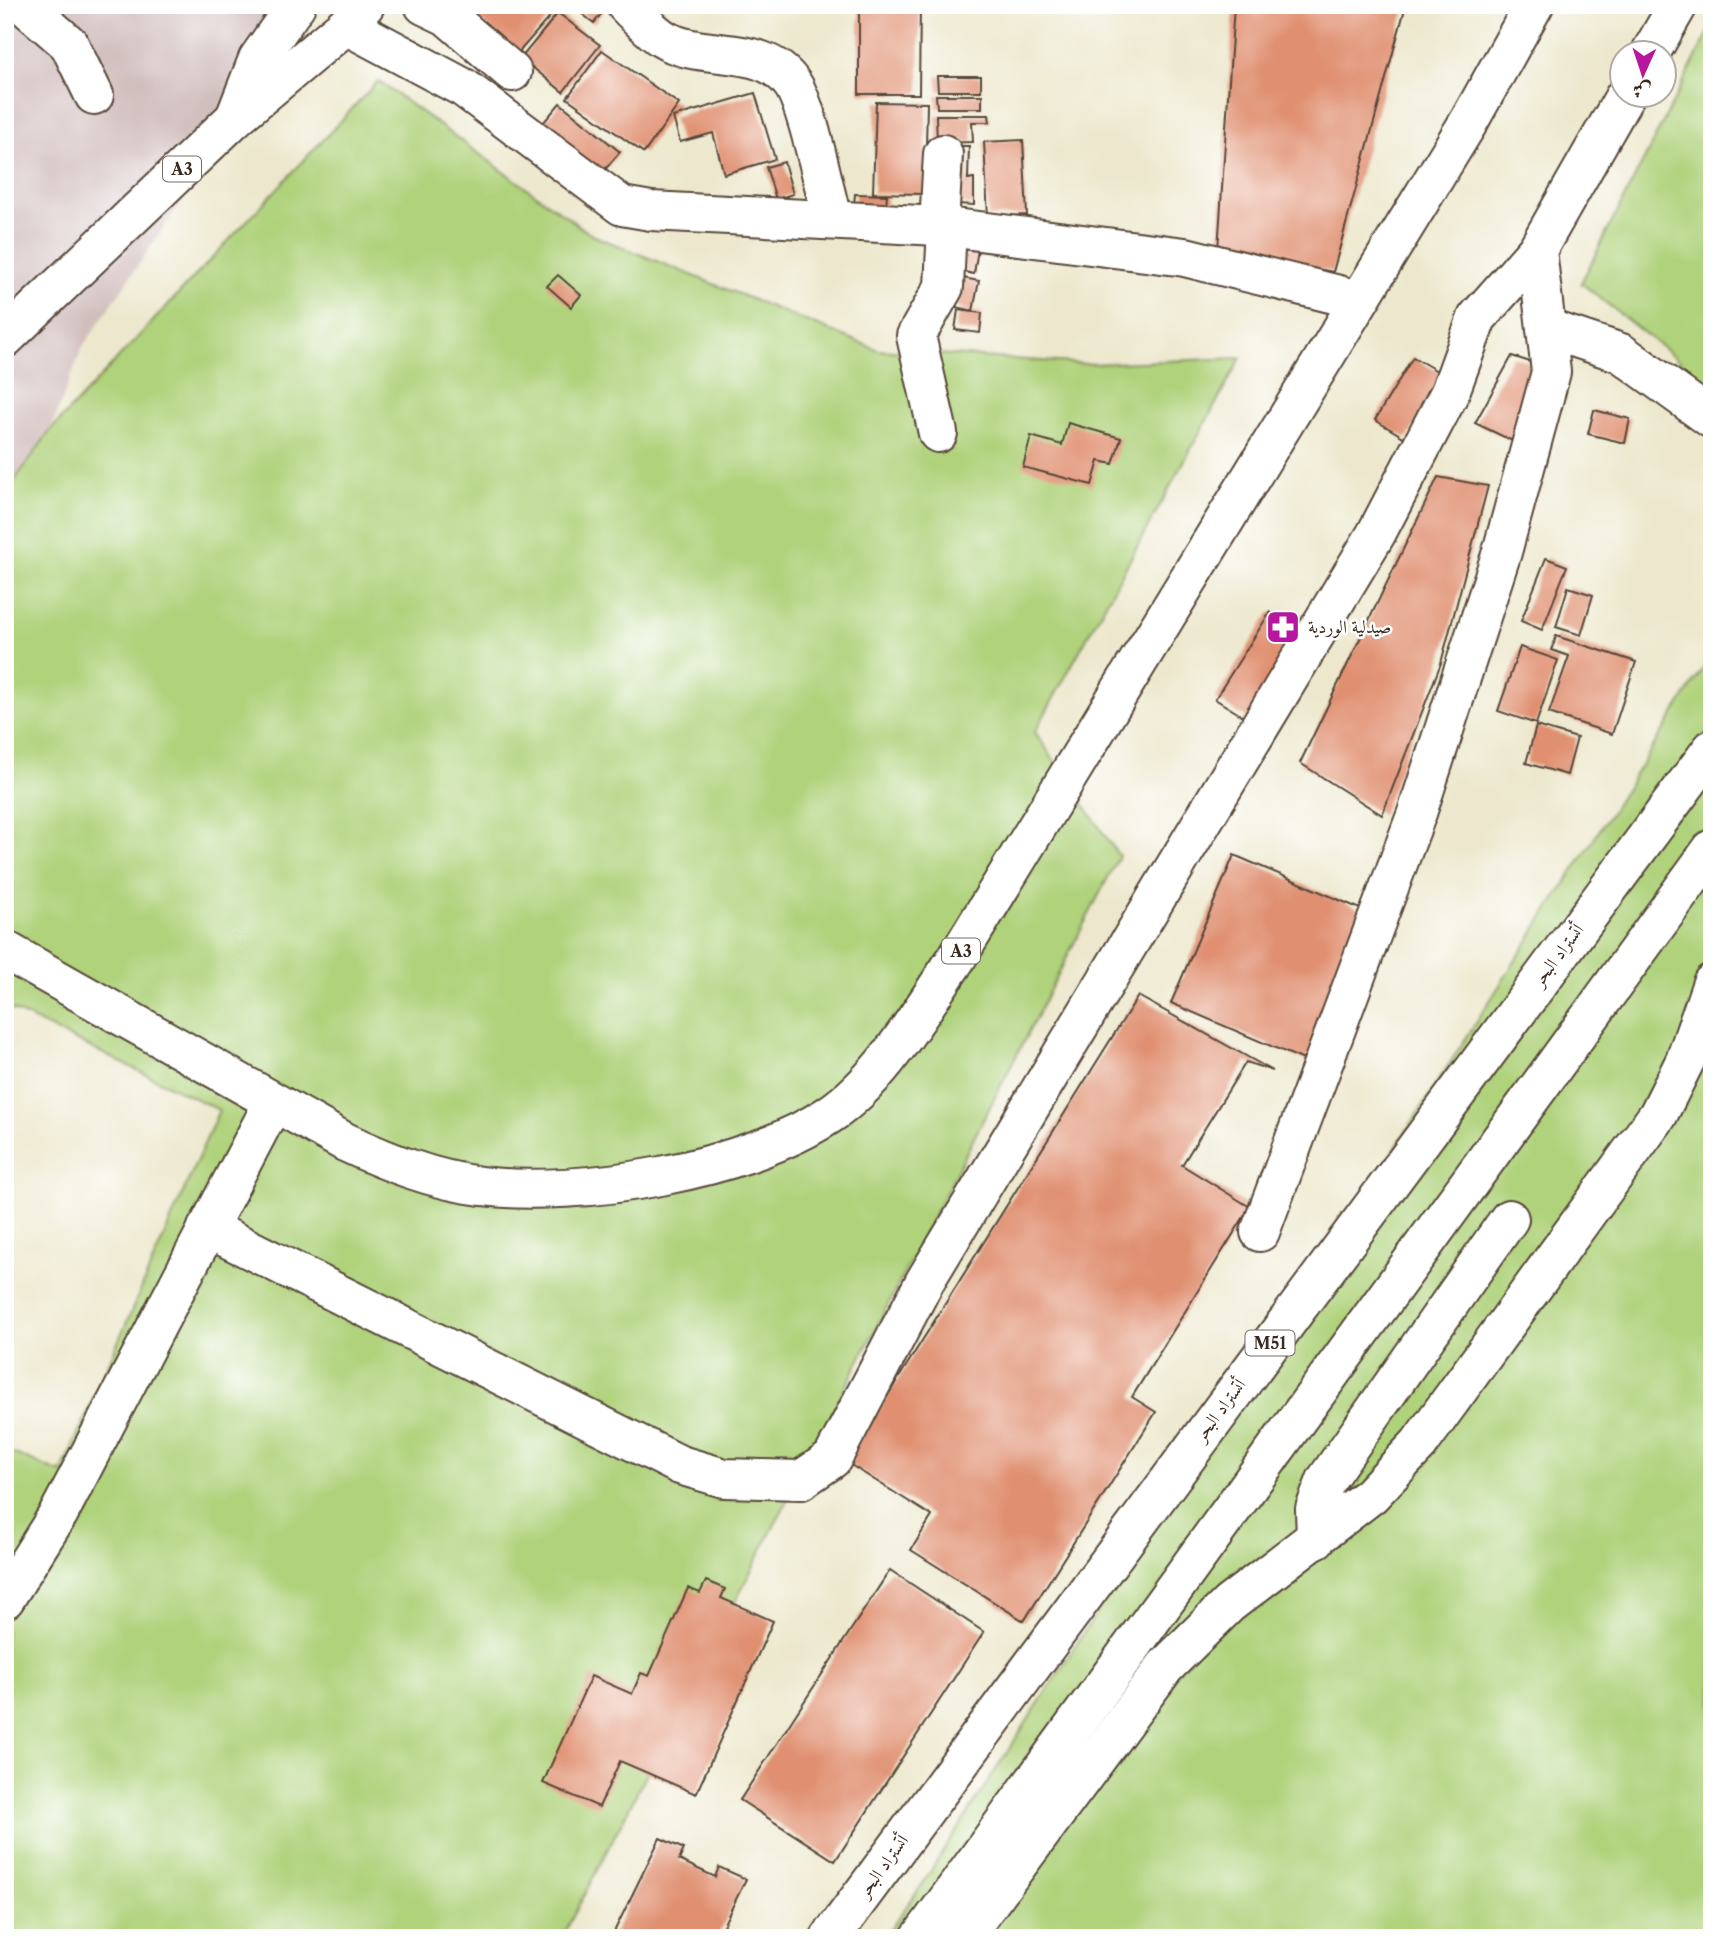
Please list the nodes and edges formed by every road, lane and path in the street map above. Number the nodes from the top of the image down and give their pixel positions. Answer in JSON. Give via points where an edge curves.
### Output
{"nodes":[{"id":1,"x":9,"y":5,"type":"edge"},
{"id":2,"x":24,"y":5,"type":"edge"},
{"id":3,"x":296,"y":5,"type":"edge"},
{"id":4,"x":424,"y":5,"type":"edge"},
{"id":5,"x":626,"y":5,"type":"edge"},
{"id":6,"x":1534,"y":5,"type":"edge"},
{"id":7,"x":1678,"y":5,"type":"edge"},
{"id":8,"x":5,"y":10,"type":"edge"},
{"id":9,"x":356,"y":15,"type":"edge"},
{"id":10,"x":1659,"y":38,"type":"edge"},
{"id":11,"x":512,"y":72,"type":"dead end"},
{"id":12,"x":94,"y":95,"type":"dead end"},
{"id":13,"x":1618,"y":108,"type":"edge"},
{"id":14,"x":234,"y":118,"type":"junction"},
{"id":15,"x":943,"y":154,"type":"dead end"},
{"id":16,"x":832,"y":219,"type":"junction"},
{"id":17,"x":943,"y":227,"type":"junction"},
{"id":18,"x":1537,"y":250,"type":"junction"},
{"id":19,"x":1359,"y":300,"type":"junction"},
{"id":20,"x":1546,"y":328,"type":"junction"},
{"id":21,"x":5,"y":338,"type":"edge"},
{"id":22,"x":1712,"y":419,"type":"edge"},
{"id":23,"x":938,"y":433,"type":"dead end"},
{"id":24,"x":1712,"y":749,"type":"edge"},
{"id":25,"x":1712,"y":849,"type":"edge"},
{"id":26,"x":5,"y":950,"type":"edge"},
{"id":27,"x":1712,"y":983,"type":"edge"},
{"id":28,"x":273,"y":1103,"type":"junction"},
{"id":29,"x":1508,"y":1219,"type":"dead end"},
{"id":30,"x":207,"y":1228,"type":"junction"},
{"id":31,"x":1260,"y":1232,"type":"dead end"},
{"id":32,"x":1316,"y":1539,"type":"junction"},
{"id":33,"x":5,"y":1600,"type":"edge"},
{"id":34,"x":830,"y":1938,"type":"edge"},
{"id":35,"x":920,"y":1938,"type":"edge"},
{"id":36,"x":963,"y":1938,"type":"edge"}],
"edges":[{"from":1,"to":8,"type":"main road"},
{"from":2,"to":12,"type":"main road","via":[[69,44]]},
{"from":3,"to":14,"type":"main road","via":[[258,59]]},
{"from":4,"to":11,"type":"main road","via":[[447,16]]},
{"from":5,"to":16,"type":"main road","via":[[662,38],[697,51],[775,65],[794,86]]},
{"from":6,"to":19,"type":"main road","number":"A3"},
{"from":7,"to":10,"type":"main road"},
{"from":9,"to":14,"type":"main road","number":"A3"},
{"from":9,"to":16,"type":"main road","via":[[464,88],[622,206]]},
{"from":13,"to":18,"type":"main road"},
{"from":14,"to":21,"type":"main road","number":"A3"},
{"from":15,"to":17,"type":"main road"},
{"from":16,"to":17,"type":"main road"},
{"from":17,"to":19,"type":"main road","via":[[1185,257]]},
{"from":17,"to":23,"type":"main road","via":[[944,287],[916,336]]},
{"from":18,"to":20,"type":"main road"},
{"from":18,"to":30,"type":"main road","via":[[1477,318],[1450,392],[1376,534],[925,1281],[832,1459],[801,1480],[724,1478],[680,1465]]},
{"from":19,"to":28,"type":"main road","number":"A3","via":[[956,958],[869,1079],[831,1114],[724,1161],[607,1182],[527,1188],[480,1186],[387,1162]]},
{"from":20,"to":22,"type":"main road","via":[[1621,353]]},
{"from":20,"to":31,"type":"main road","via":[[1550,372],[1502,552],[1416,813]]},
{"from":24,"to":34,"type":"main road","name":"أتستراد البحر","number":"M51"},
{"from":25,"to":35,"type":"main road"},
{"from":26,"to":28,"type":"main road","number":"A3"},
{"from":27,"to":32,"type":"main road","via":[[1672,1089],[1641,1141],[1419,1444],[1371,1495]]},
{"from":28,"to":30,"type":"main road"},
{"from":29,"to":32,"type":"main road","via":[[1326,1480],[1315,1509]]},
{"from":30,"to":33,"type":"main road","via":[[59,1513]]},
{"from":32,"to":36,"type":"main road","via":[[1229,1604],[1165,1667]]}]}
